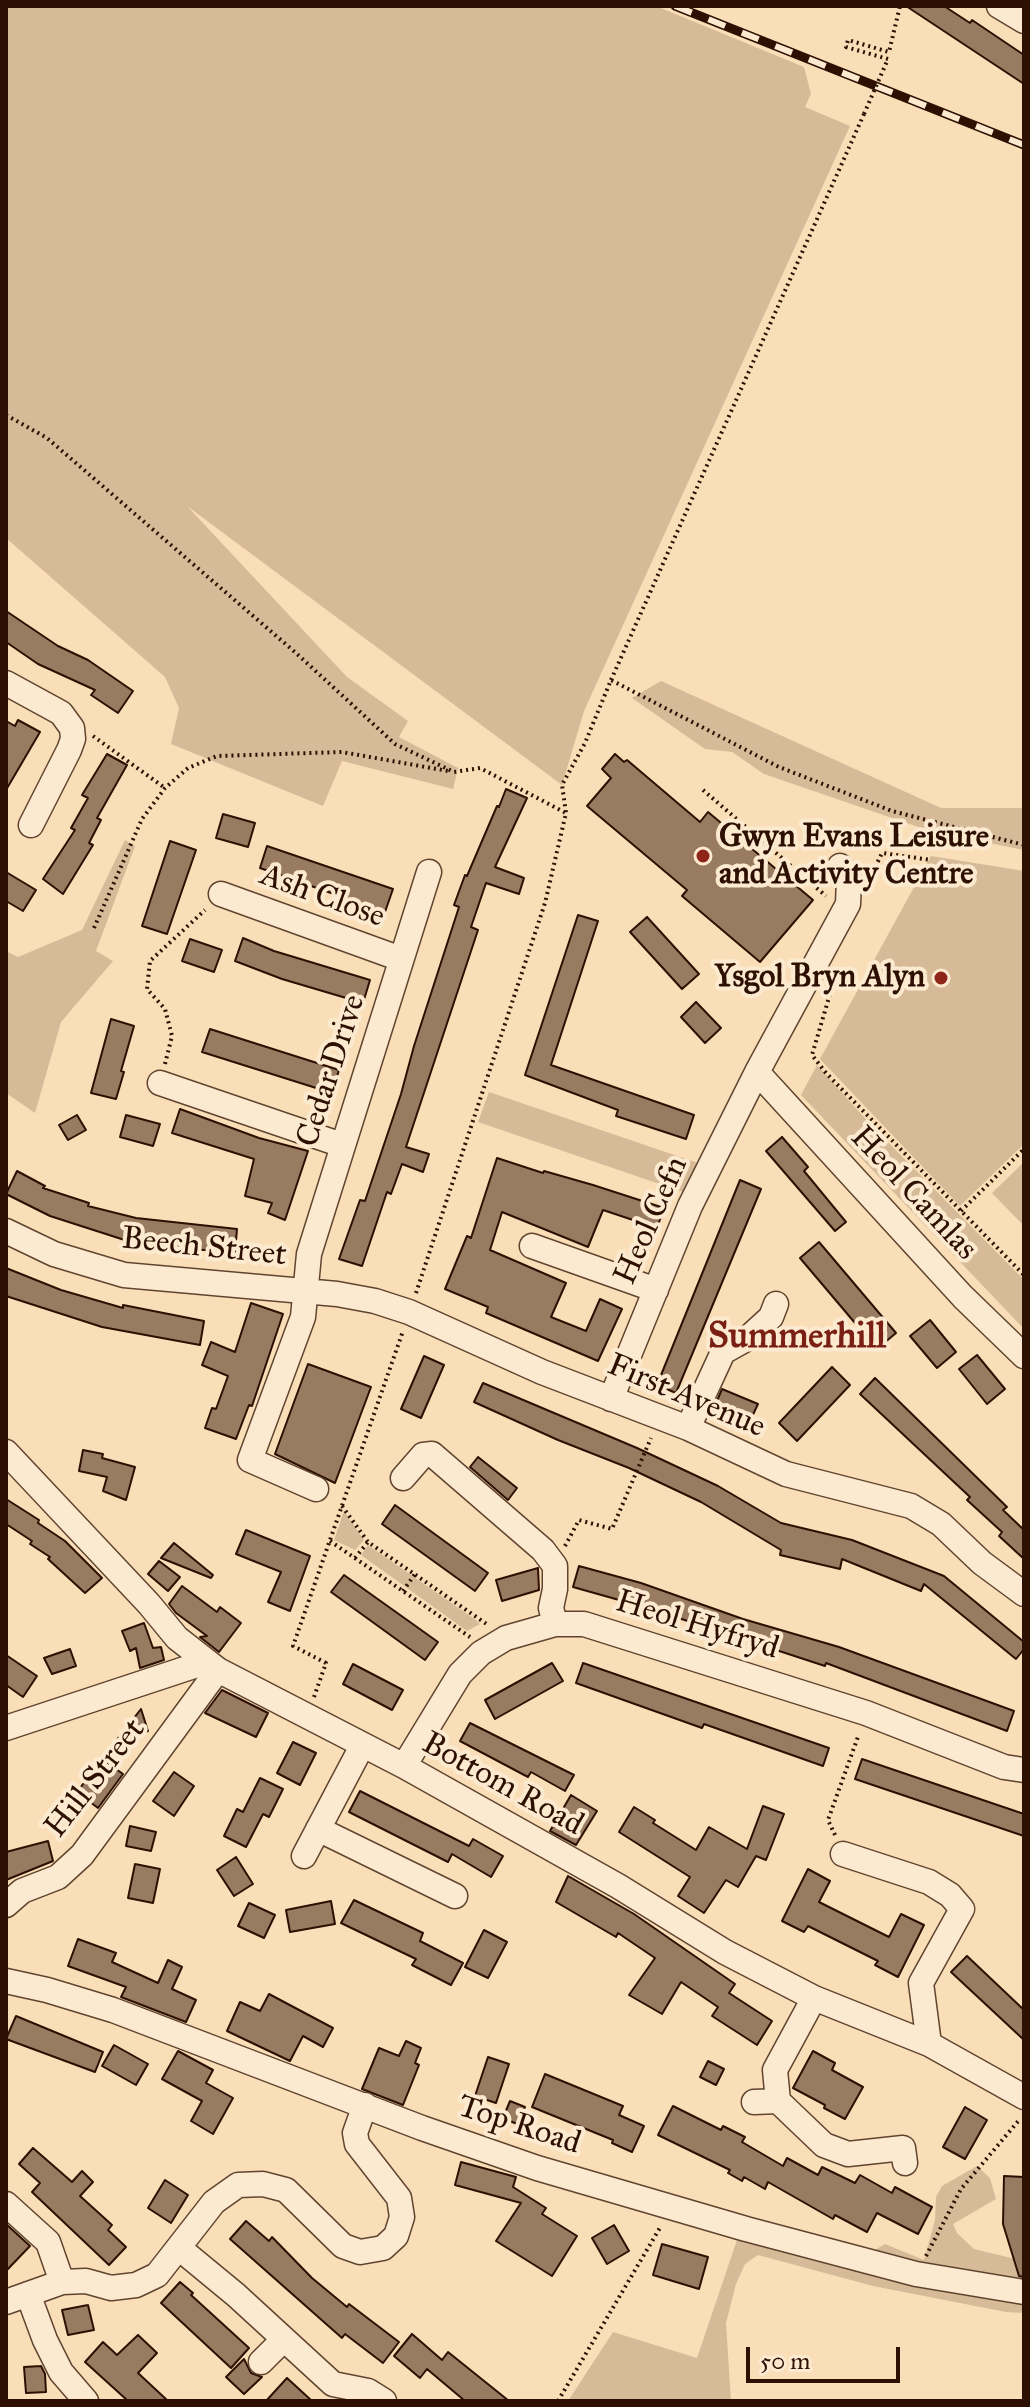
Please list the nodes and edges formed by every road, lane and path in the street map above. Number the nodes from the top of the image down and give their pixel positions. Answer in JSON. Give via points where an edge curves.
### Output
{"nodes":[{"id":1,"x":900,"y":6,"type":"edge"},
{"id":2,"x":999,"y":6,"type":"edge"},
{"id":3,"x":1024,"y":21,"type":"edge"},
{"id":4,"x":6,"y":415,"type":"edge"},
{"id":5,"x":611,"y":680,"type":"junction"},
{"id":6,"x":6,"y":683,"type":"edge"},
{"id":7,"x":72,"y":728,"type":"junction"},
{"id":8,"x":454,"y":772,"type":"junction"},
{"id":9,"x":165,"y":788,"type":"junction"},
{"id":10,"x":703,"y":790,"type":"dead end"},
{"id":11,"x":566,"y":813,"type":"junction"},
{"id":12,"x":31,"y":825,"type":"dead end"},
{"id":13,"x":1024,"y":845,"type":"edge"},
{"id":14,"x":882,"y":853,"type":"dead end"},
{"id":15,"x":931,"y":860,"type":"dead end"},
{"id":16,"x":840,"y":866,"type":"dead end"},
{"id":17,"x":429,"y":872,"type":"dead end"},
{"id":18,"x":221,"y":894,"type":"joint"},
{"id":19,"x":834,"y":903,"type":"dead end"},
{"id":20,"x":94,"y":928,"type":"dead end"},
{"id":21,"x":401,"y":959,"type":"junction"},
{"id":22,"x":812,"y":1055,"type":"dead end"},
{"id":23,"x":757,"y":1072,"type":"junction"},
{"id":24,"x":160,"y":1083,"type":"joint"},
{"id":25,"x":342,"y":1145,"type":"junction"},
{"id":26,"x":1024,"y":1149,"type":"edge"},
{"id":27,"x":961,"y":1211,"type":"junction"},
{"id":28,"x":6,"y":1231,"type":"edge"},
{"id":29,"x":532,"y":1246,"type":"dead end"},
{"id":30,"x":1024,"y":1275,"type":"edge"},
{"id":31,"x":656,"y":1290,"type":"junction"},
{"id":32,"x":306,"y":1291,"type":"junction"},
{"id":33,"x":776,"y":1304,"type":"dead end"},
{"id":34,"x":409,"y":1312,"type":"junction"},
{"id":35,"x":1024,"y":1356,"type":"edge"},
{"id":36,"x":611,"y":1399,"type":"junction"},
{"id":37,"x":659,"y":1417,"type":"junction"},
{"id":38,"x":688,"y":1428,"type":"junction"},
{"id":39,"x":6,"y":1452,"type":"edge"},
{"id":40,"x":403,"y":1478,"type":"dead end"},
{"id":41,"x":316,"y":1489,"type":"dead end"},
{"id":42,"x":342,"y":1506,"type":"junction"},
{"id":43,"x":330,"y":1541,"type":"junction"},
{"id":44,"x":368,"y":1542,"type":"junction"},
{"id":45,"x":355,"y":1558,"type":"junction"},
{"id":46,"x":555,"y":1566,"type":"junction"},
{"id":47,"x":415,"y":1574,"type":"junction"},
{"id":48,"x":403,"y":1591,"type":"junction"},
{"id":49,"x":1024,"y":1594,"type":"edge"},
{"id":50,"x":555,"y":1624,"type":"junction"},
{"id":51,"x":506,"y":1638,"type":"junction"},
{"id":52,"x":481,"y":1653,"type":"junction"},
{"id":53,"x":212,"y":1666,"type":"junction"},
{"id":54,"x":866,"y":1713,"type":"junction"},
{"id":55,"x":308,"y":1717,"type":"junction"},
{"id":56,"x":6,"y":1728,"type":"edge"},
{"id":57,"x":362,"y":1746,"type":"junction"},
{"id":58,"x":404,"y":1766,"type":"junction"},
{"id":59,"x":1024,"y":1770,"type":"edge"},
{"id":60,"x":318,"y":1829,"type":"junction"},
{"id":61,"x":843,"y":1854,"type":"joint"},
{"id":62,"x":304,"y":1856,"type":"dead end"},
{"id":63,"x":455,"y":1896,"type":"dead end"},
{"id":64,"x":6,"y":1905,"type":"edge"},
{"id":65,"x":6,"y":1981,"type":"edge"},
{"id":66,"x":814,"y":1998,"type":"junction"},
{"id":67,"x":929,"y":2044,"type":"junction"},
{"id":68,"x":1024,"y":2097,"type":"edge"},
{"id":69,"x":365,"y":2105,"type":"junction"},
{"id":70,"x":1024,"y":2114,"type":"edge"},
{"id":71,"x":904,"y":2149,"type":"dead end"},
{"id":72,"x":6,"y":2204,"type":"edge"},
{"id":73,"x":672,"y":2207,"type":"junction"},
{"id":74,"x":179,"y":2248,"type":"junction"},
{"id":75,"x":916,"y":2274,"type":"junction"},
{"id":76,"x":62,"y":2282,"type":"junction"},
{"id":77,"x":1024,"y":2292,"type":"edge"},
{"id":78,"x":17,"y":2298,"type":"edge"},
{"id":79,"x":284,"y":2339,"type":"junction"},
{"id":80,"x":261,"y":2362,"type":"dead end"},
{"id":81,"x":86,"y":2401,"type":"edge"},
{"id":82,"x":384,"y":2401,"type":"edge"},
{"id":83,"x":558,"y":2401,"type":"edge"}],
"edges":[{"from":1,"to":5,"type":"path","bridge":true,"via":[[889,52],[848,40],[846,47],[888,59]]},
{"from":2,"to":3,"type":"street"},
{"from":4,"to":8,"type":"path","via":[[47,438],[395,744]]},
{"from":5,"to":11,"type":"path","via":[[562,785]]},
{"from":5,"to":13,"type":"path","via":[[793,773],[892,811]]},
{"from":6,"to":7,"type":"street","via":[[61,713]]},
{"from":7,"to":9,"type":"path","via":[[95,737]]},
{"from":7,"to":12,"type":"street","via":[[69,750]]},
{"from":8,"to":9,"type":"path","via":[[342,752],[217,756],[188,768]]},
{"from":8,"to":11,"type":"path","via":[[480,768]]},
{"from":9,"to":20,"type":"path","via":[[142,819]]},
{"from":10,"to":19,"type":"path"},
{"from":11,"to":34,"type":"path","via":[[545,903]]},
{"from":14,"to":15,"type":"path"},
{"from":16,"to":23,"type":"street","name":"Heol Cefn","via":[[849,879],[848,904]]},
{"from":17,"to":21,"type":"street","name":"Cedar Drive"},
{"from":18,"to":21,"type":"street","name":"Ash Close"},
{"from":18,"to":24,"type":"path","via":[[150,961],[147,989],[165,1009],[172,1036]]},
{"from":21,"to":25,"type":"street","name":"Cedar Drive"},
{"from":22,"to":27,"type":"path"},
{"from":23,"to":31,"type":"street","name":"Heol Cefn","via":[[690,1206]]},
{"from":23,"to":35,"type":"street","name":"Heol Camlas","via":[[963,1297]]},
{"from":24,"to":25,"type":"street"},
{"from":25,"to":32,"type":"street","name":"Cedar Drive","via":[[309,1254]]},
{"from":26,"to":27,"type":"path"},
{"from":27,"to":30,"type":"path"},
{"from":28,"to":32,"type":"street","name":"Beech Street","via":[[54,1254],[124,1275]]},
{"from":29,"to":31,"type":"street"},
{"from":31,"to":36,"type":"street","name":"Heol Cefn"},
{"from":32,"to":34,"type":"street","name":"First Avenue"},
{"from":32,"to":41,"type":"street","name":"Cedar Drive","via":[[303,1317],[250,1460]]},
{"from":33,"to":38,"type":"street","via":[[771,1317],[748,1338],[723,1352]]},
{"from":34,"to":36,"type":"street","name":"First Avenue"},
{"from":34,"to":42,"type":"path"},
{"from":36,"to":37,"type":"street","name":"First Avenue"},
{"from":37,"to":38,"type":"street","name":"First Avenue"},
{"from":37,"to":46,"type":"path","via":[[612,1529],[579,1520]]},
{"from":38,"to":49,"type":"street","name":"First Avenue","via":[[786,1474],[911,1506],[941,1524]]},
{"from":39,"to":53,"type":"street","name":"Bottom Road","via":[[177,1638]]},
{"from":40,"to":46,"type":"street","via":[[423,1455],[432,1454]]},
{"from":42,"to":43,"type":"path"},
{"from":42,"to":44,"type":"path"},
{"from":43,"to":45,"type":"path"},
{"from":43,"to":55,"type":"path","via":[[293,1646],[326,1663]]},
{"from":44,"to":45,"type":"path"},
{"from":44,"to":47,"type":"path"},
{"from":45,"to":48,"type":"path"},
{"from":46,"to":50,"type":"street"},
{"from":47,"to":48,"type":"path"},
{"from":47,"to":51,"type":"path"},
{"from":48,"to":52,"type":"path","via":[[469,1637]]},
{"from":50,"to":51,"type":"street","name":"Heol Hyfryd"},
{"from":50,"to":54,"type":"street","name":"Heol Hyfryd","via":[[584,1624]]},
{"from":51,"to":52,"type":"street","name":"Heol Hyfryd"},
{"from":52,"to":58,"type":"street","name":"Heol Hyfryd","via":[[460,1674]]},
{"from":53,"to":55,"type":"street","name":"Bottom Road"},
{"from":53,"to":56,"type":"street"},
{"from":53,"to":64,"type":"street","name":"Hill Street","via":[[82,1855],[58,1877],[22,1891]]},
{"from":54,"to":59,"type":"street","name":"Heol Hyfryd"},
{"from":54,"to":61,"type":"path","via":[[828,1820]]},
{"from":55,"to":57,"type":"street","name":"Bottom Road"},
{"from":57,"to":58,"type":"street","name":"Bottom Road"},
{"from":57,"to":60,"type":"street"},
{"from":58,"to":66,"type":"street","name":"Bottom Road"},
{"from":60,"to":62,"type":"street"},
{"from":60,"to":63,"type":"street"},
{"from":61,"to":67,"type":"street","via":[[929,1882],[962,1909],[921,1983]]},
{"from":65,"to":69,"type":"street","name":"Top Road","via":[[113,2010]]},
{"from":66,"to":67,"type":"street","name":"Bottom Road"},
{"from":66,"to":71,"type":"street","via":[[775,2070],[766,2102],[824,2145],[848,2154]]},
{"from":67,"to":68,"type":"street","name":"Bottom Road"},
{"from":69,"to":73,"type":"street","name":"Top Road","via":[[537,2168]]},
{"from":69,"to":74,"type":"street","via":[[355,2133],[357,2144],[399,2198],[402,2217],[396,2236],[383,2248],[360,2252],[343,2246],[286,2190],[263,2184],[238,2185],[214,2202]]},
{"from":70,"to":75,"type":"path","via":[[961,2189]]},
{"from":72,"to":76,"type":"street","via":[[48,2242]]},
{"from":73,"to":75,"type":"street","name":"Top Road"},
{"from":73,"to":83,"type":"path"},
{"from":74,"to":76,"type":"street","via":[[157,2275],[136,2285],[111,2288]]},
{"from":74,"to":79,"type":"street"},
{"from":75,"to":77,"type":"street","name":"Top Road"},
{"from":76,"to":78,"type":"street"},
{"from":78,"to":81,"type":"street","via":[[61,2372]]},
{"from":79,"to":80,"type":"street"},
{"from":79,"to":82,"type":"street","via":[[333,2384],[368,2391]]}]}
